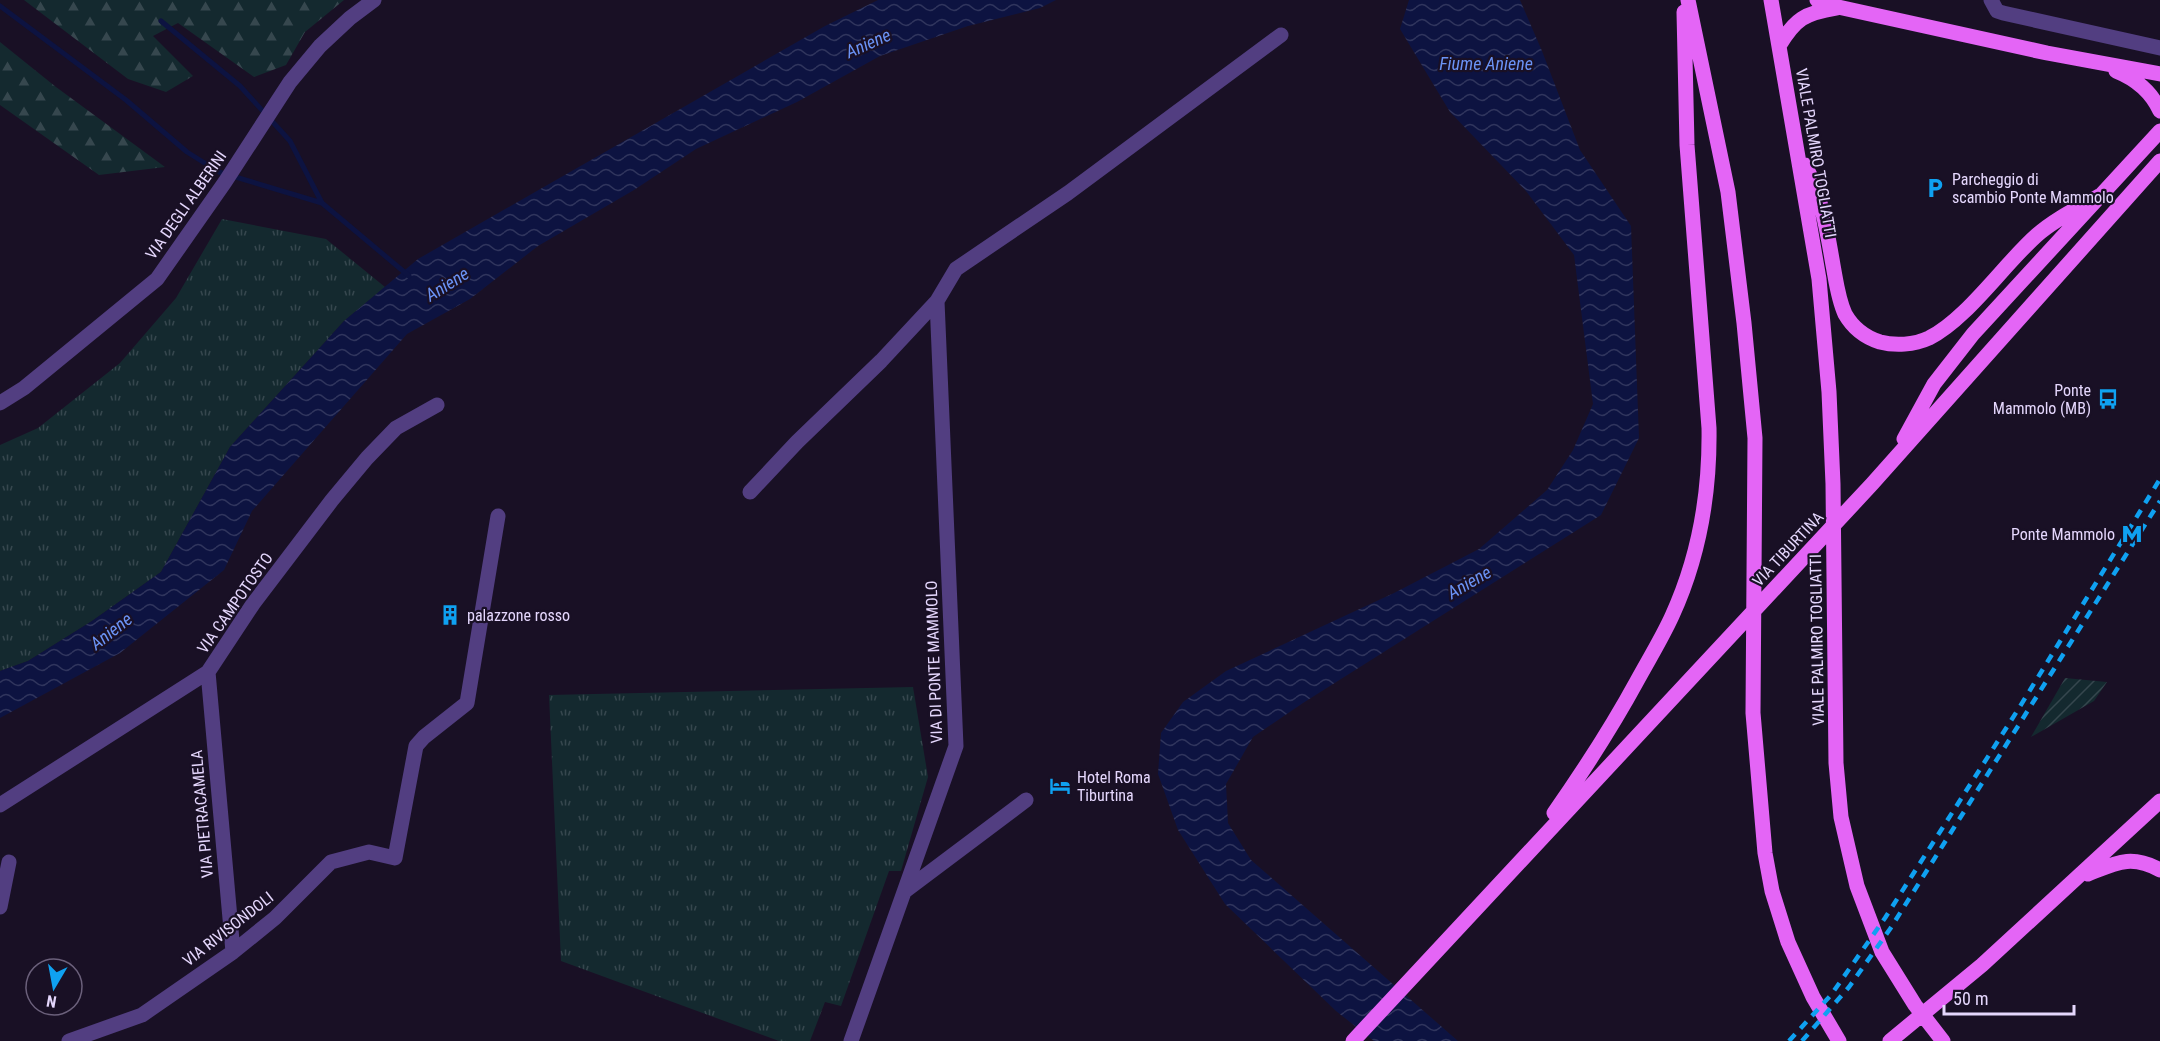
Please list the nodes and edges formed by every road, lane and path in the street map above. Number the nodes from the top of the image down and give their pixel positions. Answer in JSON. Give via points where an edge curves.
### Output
{"nodes":[{"id":1,"x":374,"y":0,"type":"edge"},
{"id":2,"x":1686,"y":0,"type":"edge"},
{"id":3,"x":1771,"y":0,"type":"edge"},
{"id":4,"x":1818,"y":0,"type":"edge"},
{"id":5,"x":1991,"y":0,"type":"edge"},
{"id":6,"x":1839,"y":7,"type":"junction"},
{"id":7,"x":1281,"y":35,"type":"dead end"},
{"id":8,"x":1779,"y":46,"type":"junction"},
{"id":9,"x":2160,"y":48,"type":"edge"},
{"id":10,"x":2088,"y":61,"type":"junction"},
{"id":11,"x":2160,"y":74,"type":"edge"},
{"id":12,"x":2160,"y":111,"type":"edge"},
{"id":13,"x":2160,"y":131,"type":"edge"},
{"id":14,"x":2160,"y":150,"type":"edge"},
{"id":15,"x":1798,"y":155,"type":"junction"},
{"id":16,"x":2160,"y":161,"type":"edge"},
{"id":17,"x":2147,"y":175,"type":"junction"},
{"id":18,"x":2099,"y":196,"type":"junction"},
{"id":19,"x":937,"y":301,"type":"junction"},
{"id":20,"x":0,"y":403,"type":"edge"},
{"id":21,"x":437,"y":405,"type":"dead end"},
{"id":22,"x":1891,"y":463,"type":"junction"},
{"id":23,"x":750,"y":492,"type":"dead end"},
{"id":24,"x":498,"y":516,"type":"dead end"},
{"id":25,"x":208,"y":672,"type":"junction"},
{"id":26,"x":1026,"y":800,"type":"dead end"},
{"id":27,"x":2160,"y":801,"type":"edge"},
{"id":28,"x":0,"y":806,"type":"edge"},
{"id":29,"x":9,"y":862,"type":"dead end"},
{"id":30,"x":1516,"y":867,"type":"junction"},
{"id":31,"x":2160,"y":870,"type":"edge"},
{"id":32,"x":2077,"y":879,"type":"junction"},
{"id":33,"x":905,"y":891,"type":"junction"},
{"id":34,"x":0,"y":907,"type":"edge"},
{"id":35,"x":232,"y":952,"type":"junction"},
{"id":36,"x":69,"y":1041,"type":"edge"},
{"id":37,"x":851,"y":1041,"type":"edge"},
{"id":38,"x":1353,"y":1041,"type":"edge"},
{"id":39,"x":1839,"y":1041,"type":"edge"},
{"id":40,"x":1890,"y":1041,"type":"edge"},
{"id":41,"x":1943,"y":1041,"type":"edge"}],
"edges":[{"from":1,"to":20,"type":"street","name":"VIA DEGLI ALBERINI","via":[[328,39],[290,82],[157,279],[24,388]]},
{"from":2,"to":30,"type":"main road","via":[[1687,145],[1709,428],[1702,518],[1683,588],[1657,646],[1592,758]]},
{"from":2,"to":39,"type":"main road","via":[[1728,192],[1755,438],[1753,714],[1765,854],[1788,942]]},
{"from":3,"to":8,"type":"main road","name":"VIALE PALMIRO TOGLIATTI"},
{"from":4,"to":6,"type":"main road"},
{"from":5,"to":9,"type":"street","via":[[2003,13]]},
{"from":6,"to":8,"type":"main road","via":[[1801,18]]},
{"from":6,"to":10,"type":"main road"},
{"from":7,"to":19,"type":"street","via":[[1068,193],[956,269]]},
{"from":8,"to":15,"type":"main road","name":"VIALE PALMIRO TOGLIATTI"},
{"from":10,"to":11,"type":"main road"},
{"from":10,"to":12,"type":"main road","via":[[2138,82]]},
{"from":13,"to":18,"type":"main road"},
{"from":14,"to":17,"type":"main road"},
{"from":15,"to":18,"type":"main road","via":[[1822,204],[1841,304],[1854,326],[1866,336],[1896,344],[1927,339],[1951,322],[2047,226]]},
{"from":15,"to":41,"type":"main road","name":"VIALE PALMIRO TOGLIATTI","via":[[1819,279],[1829,392],[1836,763],[1841,818],[1857,886],[1882,952]]},
{"from":16,"to":17,"type":"main road","name":"VIA TIBURTINA"},
{"from":17,"to":22,"type":"main road","name":"VIA TIBURTINA"},
{"from":18,"to":22,"type":"main road","via":[[1973,334],[1934,384]]},
{"from":19,"to":23,"type":"street"},
{"from":19,"to":33,"type":"street","name":"VIA DI PONTE MAMMOLO","via":[[956,746]]},
{"from":21,"to":25,"type":"street","name":"VIA CAMPOTOSTO","via":[[396,428],[367,458],[254,604]]},
{"from":22,"to":30,"type":"main road","name":"VIA TIBURTINA"},
{"from":24,"to":35,"type":"street","name":"VIA RIVISONDOLI","via":[[467,704],[416,746],[395,858],[369,852],[331,862],[275,918]]},
{"from":25,"to":28,"type":"street","name":"VIA CAMPOTOSTO"},
{"from":25,"to":35,"type":"street","name":"VIA PIETRACAMELA"},
{"from":26,"to":33,"type":"street"},
{"from":27,"to":32,"type":"main road"},
{"from":29,"to":34,"type":"street"},
{"from":30,"to":38,"type":"main road","name":"VIA TIBURTINA"},
{"from":31,"to":32,"type":"main road","via":[[2141,861],[2123,861]]},
{"from":32,"to":40,"type":"main road"},
{"from":33,"to":37,"type":"street","name":"VIA DI PONTE MAMMOLO"},
{"from":35,"to":36,"type":"street","name":"VIA RIVISONDOLI","via":[[142,1015]]}]}
